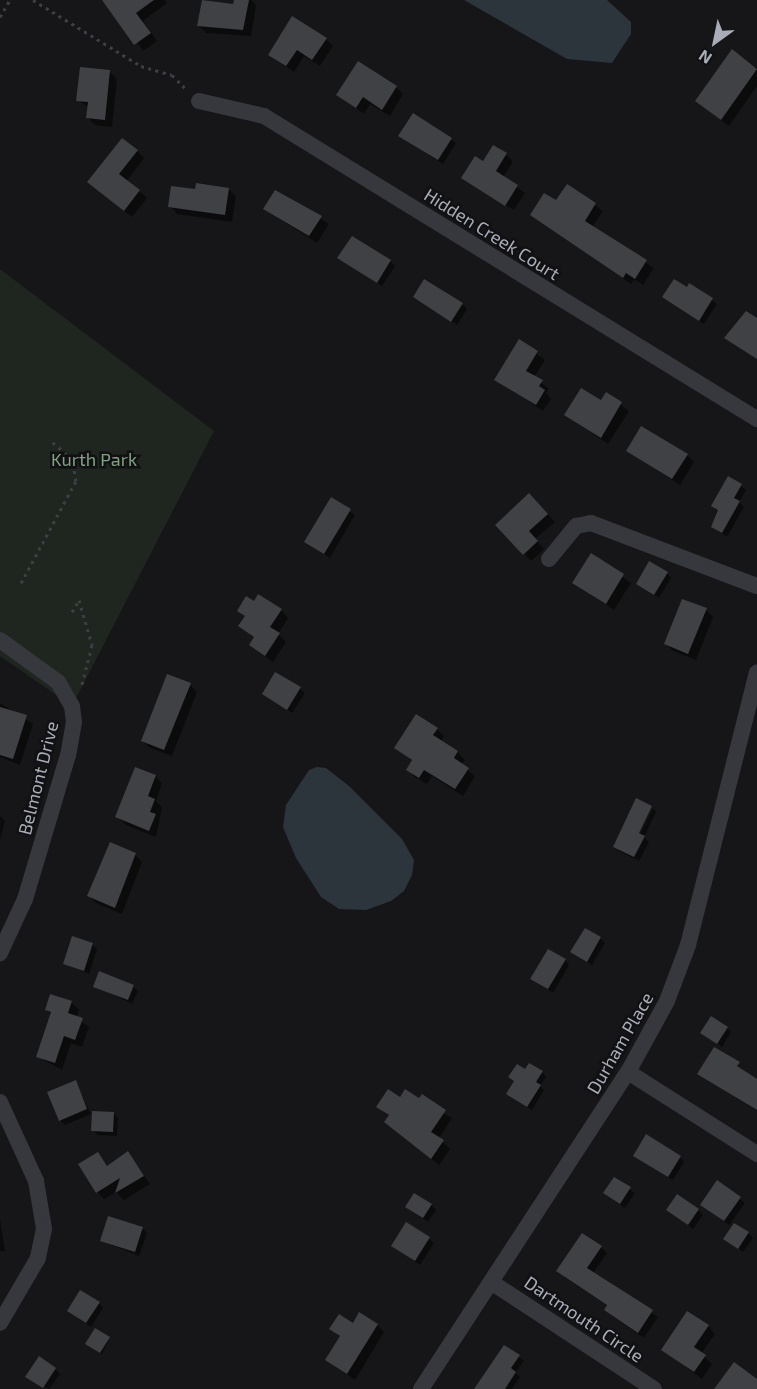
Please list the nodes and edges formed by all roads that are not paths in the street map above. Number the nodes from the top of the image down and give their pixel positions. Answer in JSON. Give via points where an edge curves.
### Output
{"nodes":[{"id":1,"x":199,"y":101,"type":"road end"},
{"id":2,"x":757,"y":419,"type":"edge"},
{"id":3,"x":549,"y":559,"type":"dead end"},
{"id":4,"x":757,"y":586,"type":"edge"},
{"id":5,"x":0,"y":640,"type":"edge"},
{"id":6,"x":757,"y":673,"type":"edge"},
{"id":7,"x":0,"y":953,"type":"edge"},
{"id":8,"x":628,"y":1072,"type":"junction"},
{"id":9,"x":0,"y":1102,"type":"edge"},
{"id":10,"x":757,"y":1154,"type":"edge"},
{"id":11,"x":491,"y":1282,"type":"junction"},
{"id":12,"x":0,"y":1323,"type":"edge"},
{"id":13,"x":421,"y":1389,"type":"edge"},
{"id":14,"x":654,"y":1389,"type":"edge"}],
"edges":[{"from":1,"to":2,"type":"street","name":"Hidden Creek Court","via":[[264,116]]},
{"from":3,"to":4,"type":"street","via":[[576,526],[591,523]]},
{"from":5,"to":7,"type":"street","name":"Belmont Drive","via":[[47,671],[66,692],[74,722],[68,755],[25,899]]},
{"from":6,"to":8,"type":"street","name":"Durham Place","via":[[686,953],[667,1001]]},
{"from":8,"to":10,"type":"street"},
{"from":8,"to":11,"type":"street","name":"Durham Place"},
{"from":9,"to":12,"type":"street","via":[[36,1181],[45,1229],[38,1258]]},
{"from":11,"to":13,"type":"street","name":"Durham Place"},
{"from":11,"to":14,"type":"street","name":"Dartmouth Circle"}]}
